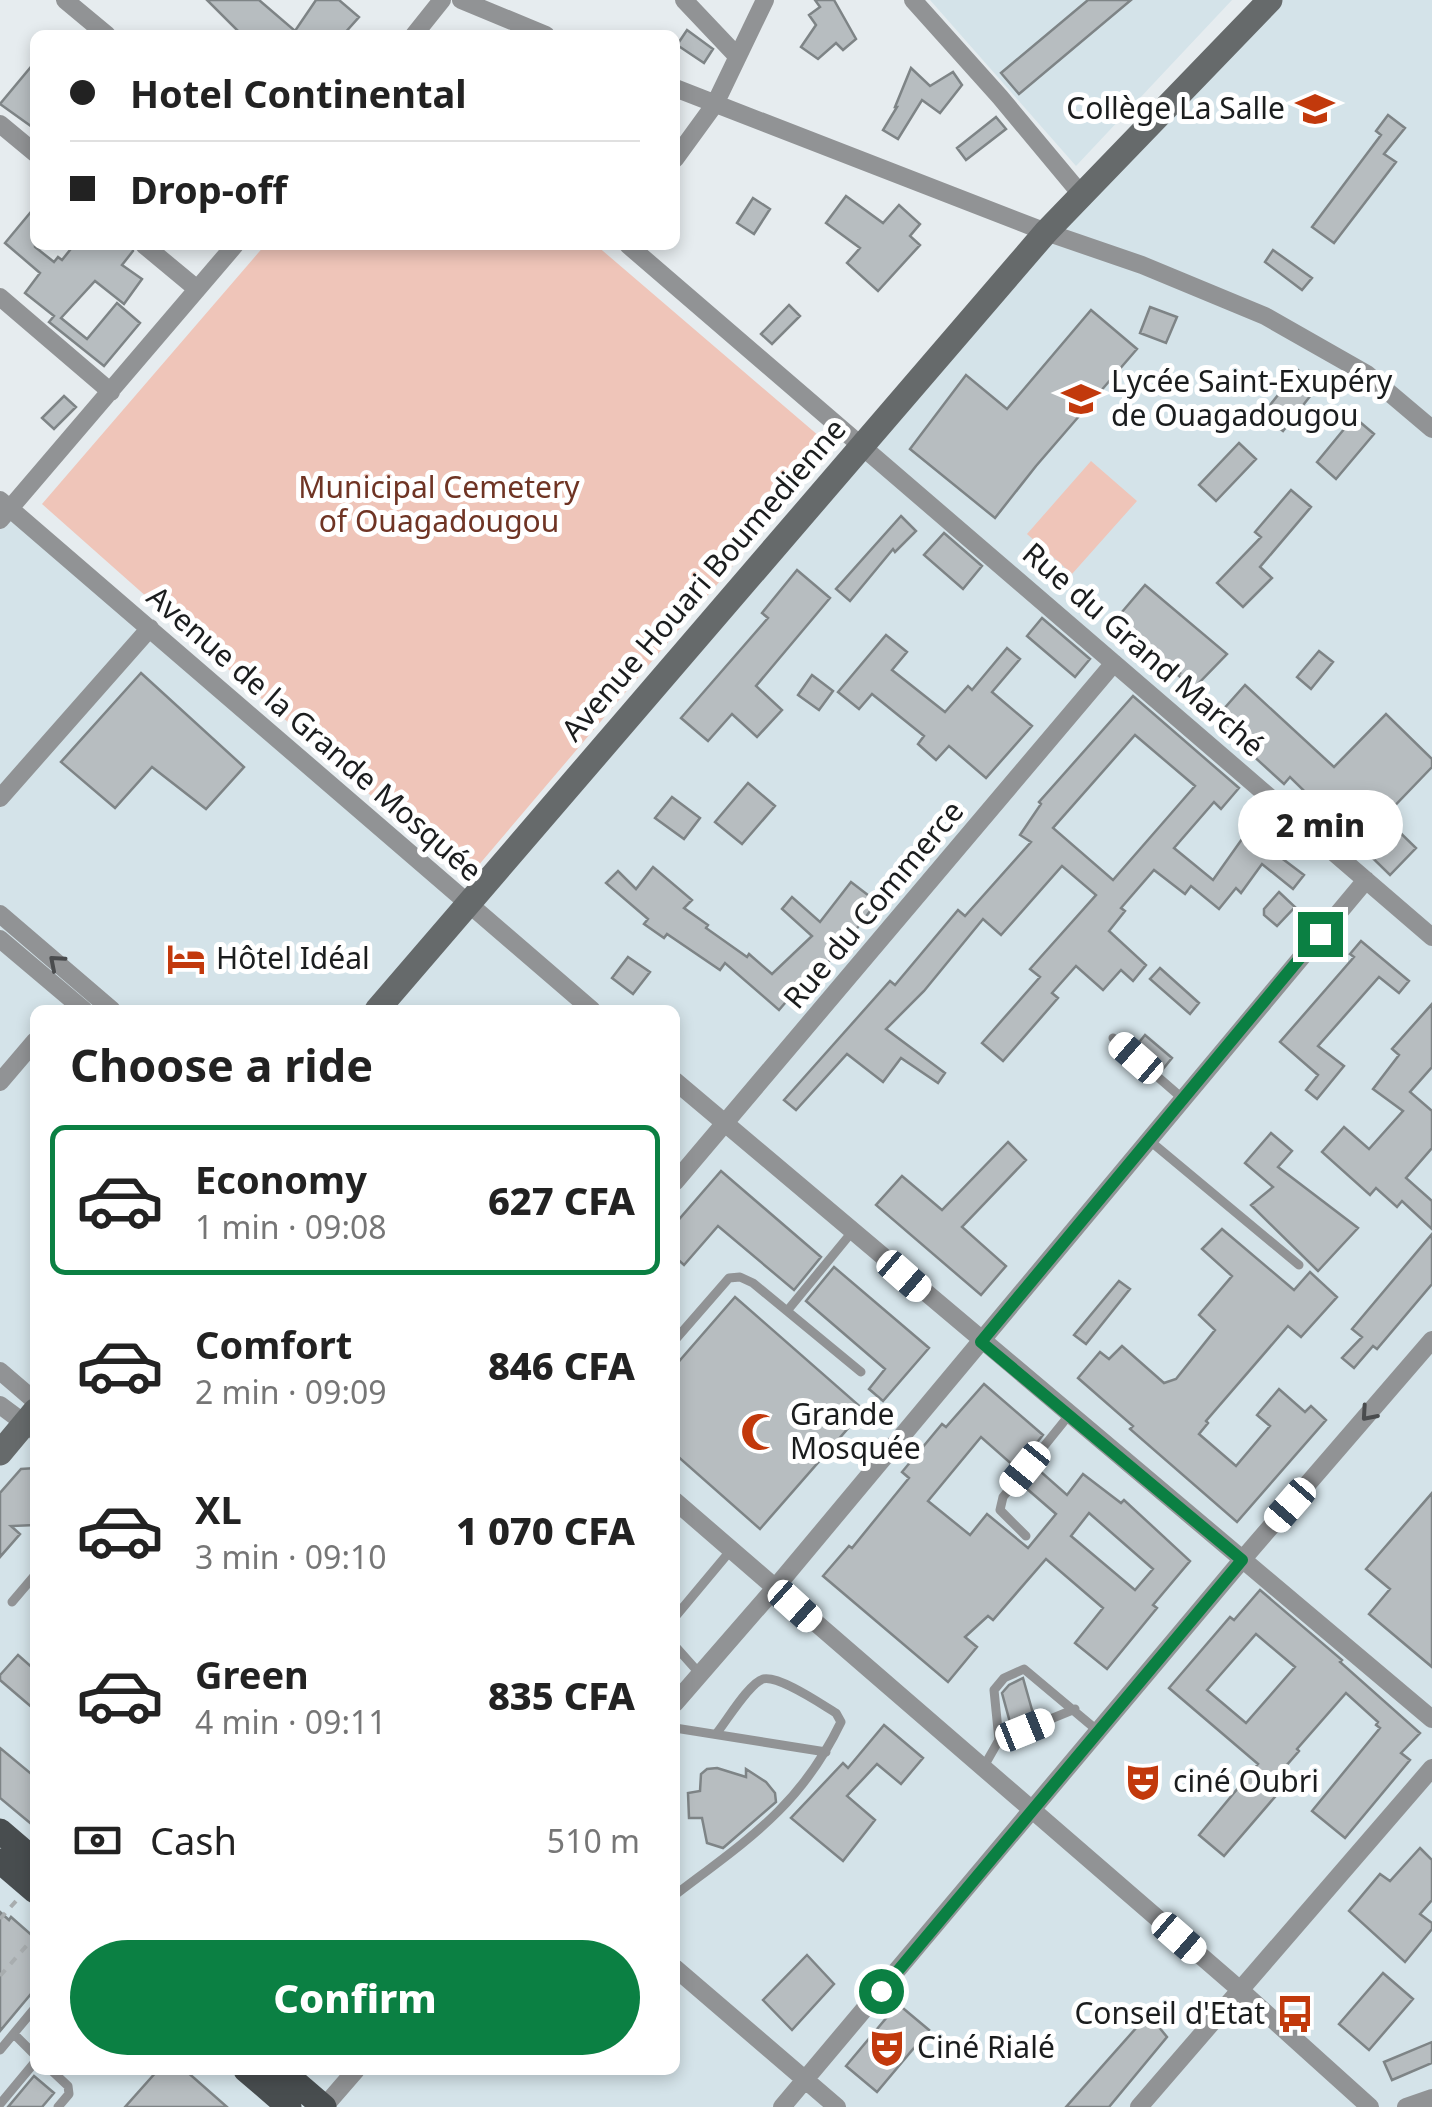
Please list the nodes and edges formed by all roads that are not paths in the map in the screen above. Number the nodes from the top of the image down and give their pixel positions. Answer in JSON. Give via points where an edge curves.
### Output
{"nodes":[{"id":1,"x":65,"y":0,"type":"edge"},
{"id":2,"x":442,"y":0,"type":"edge"},
{"id":3,"x":461,"y":0,"type":"edge"},
{"id":4,"x":684,"y":0,"type":"edge"},
{"id":5,"x":765,"y":0,"type":"edge"},
{"id":6,"x":914,"y":0,"type":"edge"},
{"id":7,"x":1270,"y":0,"type":"edge"},
{"id":8,"x":101,"y":30,"type":"edge"},
{"id":9,"x":418,"y":30,"type":"edge"},
{"id":10,"x":534,"y":30,"type":"edge"},
{"id":11,"x":737,"y":56,"type":"junction"},
{"id":12,"x":680,"y":90,"type":"edge"},
{"id":13,"x":715,"y":104,"type":"junction"},
{"id":14,"x":0,"y":124,"type":"edge"},
{"id":15,"x":30,"y":149,"type":"edge"},
{"id":16,"x":680,"y":153,"type":"edge"},
{"id":17,"x":1080,"y":193,"type":"junction"},
{"id":18,"x":1046,"y":232,"type":"junction"},
{"id":19,"x":150,"y":250,"type":"edge"},
{"id":20,"x":231,"y":250,"type":"edge"},
{"id":21,"x":634,"y":250,"type":"edge"},
{"id":22,"x":197,"y":290,"type":"junction"},
{"id":23,"x":0,"y":297,"type":"edge"},
{"id":24,"x":111,"y":392,"type":"junction"},
{"id":25,"x":1432,"y":429,"type":"edge"},
{"id":26,"x":863,"y":444,"type":"junction"},
{"id":27,"x":3,"y":510,"type":"edge"},
{"id":28,"x":150,"y":628,"type":"junction"},
{"id":29,"x":1114,"y":663,"type":"junction"},
{"id":30,"x":0,"y":798,"type":"edge"},
{"id":31,"x":1366,"y":880,"type":"junction"},
{"id":32,"x":468,"y":904,"type":"junction"},
{"id":33,"x":0,"y":914,"type":"edge"},
{"id":34,"x":1432,"y":937,"type":"edge"},
{"id":35,"x":0,"y":939,"type":"edge"},
{"id":36,"x":74,"y":1001,"type":"edge"},
{"id":37,"x":381,"y":1005,"type":"edge"},
{"id":38,"x":586,"y":1005,"type":"edge"},
{"id":39,"x":1113,"y":1038,"type":"dead end"},
{"id":40,"x":30,"y":1046,"type":"edge"},
{"id":41,"x":0,"y":1082,"type":"edge"},
{"id":42,"x":680,"y":1084,"type":"edge"},
{"id":43,"x":1182,"y":1098,"type":"junction"},
{"id":44,"x":726,"y":1124,"type":"junction"},
{"id":45,"x":1148,"y":1139,"type":"junction"},
{"id":46,"x":680,"y":1176,"type":"edge"},
{"id":47,"x":852,"y":1232,"type":"junction"},
{"id":48,"x":1299,"y":1265,"type":"dead end"},
{"id":49,"x":786,"y":1311,"type":"junction"},
{"id":50,"x":680,"y":1334,"type":"edge"},
{"id":51,"x":1432,"y":1340,"type":"edge"},
{"id":52,"x":981,"y":1342,"type":"junction"},
{"id":53,"x":0,"y":1371,"type":"edge"},
{"id":54,"x":862,"y":1372,"type":"dead end"},
{"id":55,"x":30,"y":1397,"type":"edge"},
{"id":56,"x":0,"y":1405,"type":"edge"},
{"id":57,"x":1070,"y":1414,"type":"junction"},
{"id":58,"x":30,"y":1421,"type":"edge"},
{"id":59,"x":30,"y":1423,"type":"edge"},
{"id":60,"x":0,"y":1453,"type":"edge"},
{"id":61,"x":680,"y":1506,"type":"edge"},
{"id":62,"x":1026,"y":1536,"type":"dead end"},
{"id":63,"x":730,"y":1550,"type":"junction"},
{"id":64,"x":1242,"y":1560,"type":"junction"},
{"id":65,"x":30,"y":1581,"type":"edge"},
{"id":66,"x":775,"y":1588,"type":"junction"},
{"id":67,"x":12,"y":1602,"type":"dead end"},
{"id":68,"x":680,"y":1611,"type":"edge"},
{"id":69,"x":680,"y":1652,"type":"edge"},
{"id":70,"x":700,"y":1674,"type":"junction"},
{"id":71,"x":680,"y":1697,"type":"edge"},
{"id":72,"x":1075,"y":1709,"type":"junction"},
{"id":73,"x":1432,"y":1720,"type":"edge"},
{"id":74,"x":680,"y":1729,"type":"edge"},
{"id":75,"x":1098,"y":1731,"type":"junction"},
{"id":76,"x":716,"y":1734,"type":"junction"},
{"id":77,"x":1000,"y":1740,"type":"junction"},
{"id":78,"x":826,"y":1752,"type":"junction"},
{"id":79,"x":983,"y":1768,"type":"junction"},
{"id":80,"x":1432,"y":1768,"type":"edge"},
{"id":81,"x":1030,"y":1810,"type":"junction"},
{"id":82,"x":0,"y":1831,"type":"edge"},
{"id":83,"x":30,"y":1856,"type":"edge"},
{"id":84,"x":0,"y":1861,"type":"edge"},
{"id":85,"x":30,"y":1887,"type":"edge"},
{"id":86,"x":680,"y":1891,"type":"edge"},
{"id":87,"x":680,"y":1972,"type":"edge"},
{"id":88,"x":1238,"y":1988,"type":"junction"},
{"id":89,"x":30,"y":2014,"type":"edge"},
{"id":90,"x":14,"y":2034,"type":"junction"},
{"id":91,"x":30,"y":2049,"type":"edge"},
{"id":92,"x":0,"y":2050,"type":"edge"},
{"id":93,"x":30,"y":2068,"type":"edge"},
{"id":94,"x":56,"y":2075,"type":"edge"},
{"id":95,"x":252,"y":2075,"type":"edge"},
{"id":96,"x":287,"y":2075,"type":"edge"},
{"id":97,"x":352,"y":2075,"type":"edge"},
{"id":98,"x":806,"y":2081,"type":"junction"},
{"id":99,"x":1432,"y":2098,"type":"edge"},
{"id":100,"x":0,"y":2104,"type":"edge"},
{"id":101,"x":58,"y":2107,"type":"edge"},
{"id":102,"x":289,"y":2107,"type":"edge"},
{"id":103,"x":324,"y":2107,"type":"edge"},
{"id":104,"x":782,"y":2107,"type":"edge"},
{"id":105,"x":837,"y":2107,"type":"edge"},
{"id":106,"x":1139,"y":2107,"type":"edge"},
{"id":107,"x":1370,"y":2107,"type":"edge"},
{"id":108,"x":1406,"y":2107,"type":"edge"}],
"edges":[{"from":1,"to":8,"type":"street"},
{"from":2,"to":9,"type":"street"},
{"from":3,"to":10,"type":"street"},
{"from":4,"to":11,"type":"street"},
{"from":5,"to":11,"type":"street"},
{"from":6,"to":17,"type":"street"},
{"from":7,"to":17,"type":"main road","name":"Avenue Houari Boumedienne"},
{"from":11,"to":13,"type":"street"},
{"from":12,"to":13,"type":"street"},
{"from":13,"to":16,"type":"street"},
{"from":13,"to":18,"type":"street"},
{"from":14,"to":15,"type":"street"},
{"from":17,"to":18,"type":"main road","name":"Avenue Houari Boumedienne"},
{"from":18,"to":25,"type":"street","via":[[1265,316],[1367,374]]},
{"from":18,"to":26,"type":"main road","name":"Avenue Houari Boumedienne"},
{"from":19,"to":22,"type":"street"},
{"from":20,"to":22,"type":"street"},
{"from":21,"to":26,"type":"street","name":"Rue du Grand Marché"},
{"from":22,"to":24,"type":"street"},
{"from":23,"to":24,"type":"street"},
{"from":24,"to":27,"type":"street"},
{"from":26,"to":29,"type":"street","name":"Rue du Grand Marché"},
{"from":26,"to":32,"type":"main road","name":"Avenue Houari Boumedienne"},
{"from":27,"to":28,"type":"street","name":"Avenue de la Grande Mosquée"},
{"from":28,"to":30,"type":"street"},
{"from":28,"to":32,"type":"street","name":"Avenue de la Grande Mosquée"},
{"from":29,"to":31,"type":"street","name":"Rue du Grand Marché"},
{"from":29,"to":44,"type":"street","name":"Rue du Commerce"},
{"from":31,"to":34,"type":"street","name":"Rue du Grand Marché"},
{"from":31,"to":43,"type":"street"},
{"from":32,"to":37,"type":"main road","name":"Avenue Houari Boumedienne"},
{"from":32,"to":38,"type":"street","name":"Avenue de la Grande Mosquée"},
{"from":36,"to":33,"type":"street","one_way":true},
{"from":35,"to":36,"type":"street"},
{"from":39,"to":43,"type":"lane"},
{"from":40,"to":41,"type":"street"},
{"from":42,"to":44,"type":"street"},
{"from":43,"to":45,"type":"street"},
{"from":44,"to":46,"type":"street","name":"Rue du Commerce"},
{"from":44,"to":47,"type":"street"},
{"from":45,"to":48,"type":"lane"},
{"from":45,"to":52,"type":"street"},
{"from":47,"to":49,"type":"lane"},
{"from":47,"to":52,"type":"street"},
{"from":49,"to":50,"type":"lane","via":[[753,1283],[728,1278]]},
{"from":49,"to":54,"type":"lane"},
{"from":51,"to":64,"type":"street","one_way":true},
{"from":52,"to":57,"type":"street"},
{"from":52,"to":66,"type":"street"},
{"from":53,"to":55,"type":"street"},
{"from":56,"to":58,"type":"street"},
{"from":57,"to":62,"type":"lane","via":[[1003,1497],[1000,1510]]},
{"from":57,"to":64,"type":"street"},
{"from":59,"to":60,"type":"main road"},
{"from":61,"to":63,"type":"street"},
{"from":63,"to":66,"type":"street"},
{"from":63,"to":68,"type":"lane"},
{"from":64,"to":73,"type":"street"},
{"from":64,"to":75,"type":"street"},
{"from":65,"to":67,"type":"lane"},
{"from":66,"to":70,"type":"street"},
{"from":66,"to":79,"type":"street"},
{"from":69,"to":70,"type":"lane"},
{"from":70,"to":71,"type":"street"},
{"from":72,"to":75,"type":"lane"},
{"from":72,"to":77,"type":"lane"},
{"from":72,"to":77,"type":"lane","via":[[1024,1670],[1004,1678],[994,1690]]},
{"from":74,"to":76,"type":"lane"},
{"from":75,"to":81,"type":"street"},
{"from":76,"to":78,"type":"lane"},
{"from":76,"to":78,"type":"lane","via":[[752,1686],[776,1680],[836,1713],[841,1722]]},
{"from":77,"to":79,"type":"lane"},
{"from":78,"to":86,"type":"lane","via":[[753,1838]]},
{"from":79,"to":81,"type":"street"},
{"from":80,"to":88,"type":"street"},
{"from":81,"to":88,"type":"street"},
{"from":81,"to":98,"type":"street"},
{"from":82,"to":83,"type":"main road"},
{"from":84,"to":85,"type":"main road"},
{"from":87,"to":98,"type":"street"},
{"from":88,"to":106,"type":"street"},
{"from":88,"to":107,"type":"street"},
{"from":89,"to":90,"type":"lane"},
{"from":90,"to":91,"type":"lane"},
{"from":90,"to":92,"type":"lane"},
{"from":93,"to":100,"type":"lane"},
{"from":94,"to":101,"type":"lane","via":[[69,2094]]},
{"from":95,"to":102,"type":"main road"},
{"from":96,"to":103,"type":"main road"},
{"from":97,"to":103,"type":"street"},
{"from":98,"to":104,"type":"street"},
{"from":98,"to":105,"type":"street"},
{"from":99,"to":108,"type":"street"}]}
